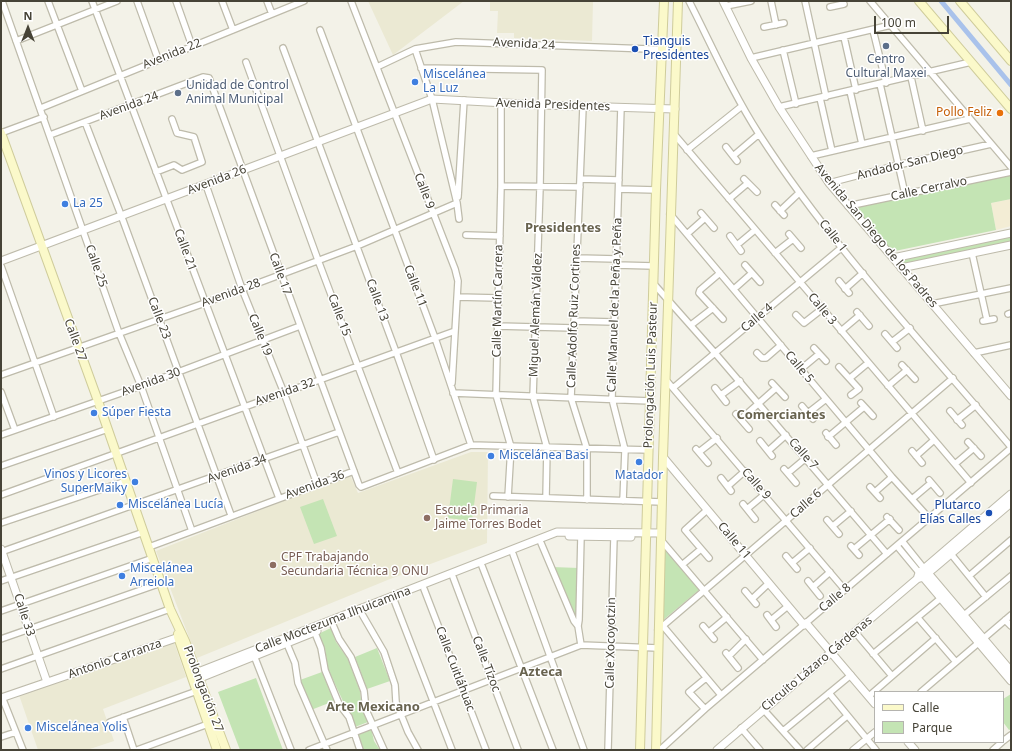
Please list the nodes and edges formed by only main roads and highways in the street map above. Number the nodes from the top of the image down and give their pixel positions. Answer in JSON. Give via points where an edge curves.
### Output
{"nodes":[{"id":1,"x":664,"y":1,"type":"edge"},
{"id":2,"x":678,"y":1,"type":"edge"},
{"id":3,"x":919,"y":1,"type":"edge"},
{"id":4,"x":960,"y":1,"type":"edge"},
{"id":5,"x":1011,"y":61,"type":"edge"},
{"id":6,"x":992,"y":85,"type":"junction"},
{"id":7,"x":1011,"y":102,"type":"edge"},
{"id":8,"x":1011,"y":109,"type":"edge"},
{"id":9,"x":1,"y":133,"type":"edge"},
{"id":10,"x":149,"y":547,"type":"joint"},
{"id":11,"x":195,"y":677,"type":"junction"},
{"id":12,"x":217,"y":750,"type":"edge"},
{"id":13,"x":226,"y":750,"type":"edge"},
{"id":14,"x":640,"y":750,"type":"edge"},
{"id":15,"x":656,"y":750,"type":"edge"}],
"edges":[{"from":1,"to":14,"type":"main road","name":"Prolongación Luis Pasteur"},
{"from":2,"to":15,"type":"main road","name":"Prolongación Luis Pasteur"},
{"from":3,"to":6,"type":"main road"},
{"from":4,"to":5,"type":"main road"},
{"from":6,"to":7,"type":"main road"},
{"from":6,"to":8,"type":"main road"},
{"from":9,"to":10,"type":"main road","name":"Calle 27"},
{"from":10,"to":11,"type":"main road","name":"Prolongación 27"},
{"from":11,"to":12,"type":"main road","name":"Prolongación 27","via":[[197,691]]},
{"from":11,"to":13,"type":"main road","name":"Prolongación 27"}]}
